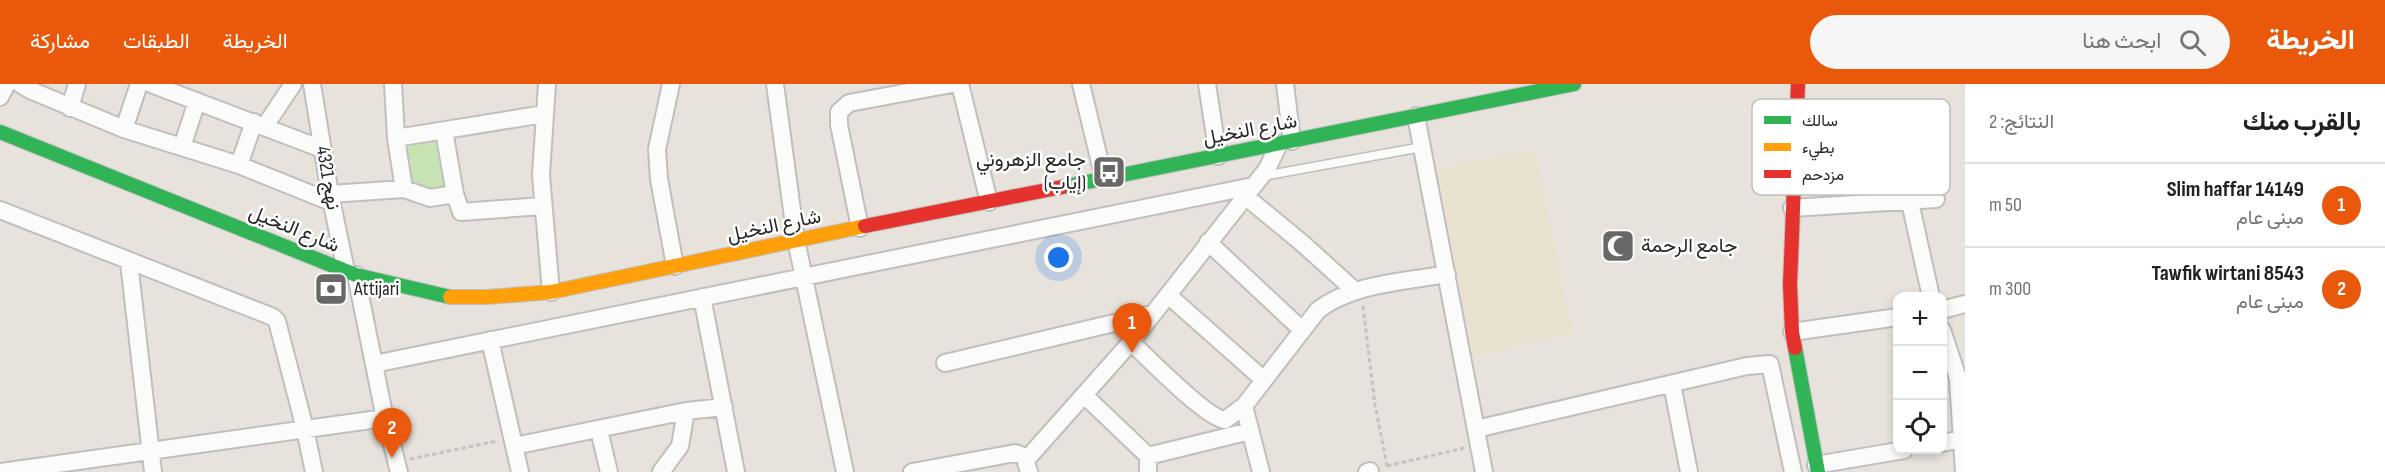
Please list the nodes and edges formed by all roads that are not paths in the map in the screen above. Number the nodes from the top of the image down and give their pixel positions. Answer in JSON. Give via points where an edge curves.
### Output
{"nodes":[{"id":1,"x":7,"y":84,"type":"edge"},
{"id":2,"x":20,"y":84,"type":"edge"},
{"id":3,"x":76,"y":84,"type":"edge"},
{"id":4,"x":139,"y":84,"type":"edge"},
{"id":5,"x":151,"y":84,"type":"edge"},
{"id":6,"x":293,"y":84,"type":"edge"},
{"id":7,"x":312,"y":84,"type":"edge"},
{"id":8,"x":393,"y":84,"type":"edge"},
{"id":9,"x":547,"y":84,"type":"edge"},
{"id":10,"x":671,"y":84,"type":"edge"},
{"id":11,"x":775,"y":84,"type":"edge"},
{"id":12,"x":952,"y":84,"type":"edge"},
{"id":13,"x":960,"y":84,"type":"edge"},
{"id":14,"x":1081,"y":84,"type":"edge"},
{"id":15,"x":1207,"y":84,"type":"edge"},
{"id":16,"x":1285,"y":84,"type":"edge"},
{"id":17,"x":1574,"y":84,"type":"edge"},
{"id":18,"x":1798,"y":84,"type":"edge"},
{"id":19,"x":1498,"y":91,"type":"edge"},
{"id":20,"x":188,"y":93,"type":"edge"},
{"id":21,"x":0,"y":97,"type":"edge"},
{"id":22,"x":1797,"y":99,"type":"edge"},
{"id":23,"x":70,"y":108,"type":"junction"},
{"id":24,"x":544,"y":114,"type":"junction"},
{"id":25,"x":1416,"y":116,"type":"junction"},
{"id":26,"x":260,"y":124,"type":"junction"},
{"id":27,"x":124,"y":129,"type":"junction"},
{"id":28,"x":444,"y":131,"type":"junction"},
{"id":29,"x":0,"y":132,"type":"edge"},
{"id":30,"x":396,"y":138,"type":"junction"},
{"id":31,"x":1286,"y":142,"type":"junction"},
{"id":32,"x":182,"y":147,"type":"junction"},
{"id":33,"x":1422,"y":147,"type":"junction"},
{"id":34,"x":322,"y":149,"type":"junction"},
{"id":35,"x":1218,"y":156,"type":"junction"},
{"id":36,"x":239,"y":165,"type":"junction"},
{"id":37,"x":1104,"y":179,"type":"junction"},
{"id":38,"x":1253,"y":186,"type":"junction"},
{"id":39,"x":404,"y":189,"type":"junction"},
{"id":40,"x":455,"y":194,"type":"junction"},
{"id":41,"x":1793,"y":195,"type":"edge"},
{"id":42,"x":331,"y":198,"type":"junction"},
{"id":43,"x":1936,"y":199,"type":"dead end"},
{"id":44,"x":989,"y":202,"type":"junction"},
{"id":45,"x":1910,"y":202,"type":"junction"},
{"id":46,"x":542,"y":206,"type":"junction"},
{"id":47,"x":1792,"y":208,"type":"junction"},
{"id":48,"x":0,"y":210,"type":"edge"},
{"id":49,"x":860,"y":228,"type":"junction"},
{"id":50,"x":796,"y":240,"type":"junction"},
{"id":51,"x":1208,"y":242,"type":"junction"},
{"id":52,"x":129,"y":262,"type":"junction"},
{"id":53,"x":675,"y":266,"type":"junction"},
{"id":54,"x":351,"y":273,"type":"junction"},
{"id":55,"x":1446,"y":274,"type":"junction"},
{"id":56,"x":805,"y":276,"type":"junction"},
{"id":57,"x":1358,"y":290,"type":"junction"},
{"id":58,"x":551,"y":292,"type":"junction"},
{"id":59,"x":1930,"y":292,"type":"edge"},
{"id":60,"x":1168,"y":296,"type":"junction"},
{"id":61,"x":702,"y":297,"type":"junction"},
{"id":62,"x":1965,"y":304,"type":"edge"},
{"id":63,"x":1947,"y":309,"type":"edge"},
{"id":64,"x":1152,"y":314,"type":"junction"},
{"id":65,"x":1893,"y":318,"type":"edge"},
{"id":66,"x":1302,"y":330,"type":"junction"},
{"id":67,"x":1792,"y":332,"type":"junction"},
{"id":68,"x":490,"y":340,"type":"junction"},
{"id":69,"x":1131,"y":342,"type":"junction"},
{"id":70,"x":1947,"y":345,"type":"edge"},
{"id":71,"x":1796,"y":360,"type":"junction"},
{"id":72,"x":945,"y":363,"type":"dead end"},
{"id":73,"x":374,"y":364,"type":"junction"},
{"id":74,"x":1770,"y":364,"type":"junction"},
{"id":75,"x":1264,"y":380,"type":"junction"},
{"id":76,"x":1672,"y":384,"type":"junction"},
{"id":77,"x":1084,"y":395,"type":"junction"},
{"id":78,"x":1244,"y":406,"type":"junction"},
{"id":79,"x":724,"y":407,"type":"junction"},
{"id":80,"x":686,"y":411,"type":"junction"},
{"id":81,"x":385,"y":418,"type":"junction"},
{"id":82,"x":305,"y":429,"type":"junction"},
{"id":83,"x":599,"y":430,"type":"junction"},
{"id":84,"x":1250,"y":430,"type":"junction"},
{"id":85,"x":1477,"y":437,"type":"junction"},
{"id":86,"x":1962,"y":440,"type":"junction"},
{"id":87,"x":513,"y":441,"type":"junction"},
{"id":88,"x":1947,"y":442,"type":"edge"},
{"id":89,"x":151,"y":450,"type":"junction"},
{"id":90,"x":1893,"y":452,"type":"edge"},
{"id":91,"x":1148,"y":464,"type":"edge"},
{"id":92,"x":1028,"y":466,"type":"edge"},
{"id":93,"x":398,"y":467,"type":"edge"},
{"id":94,"x":1817,"y":468,"type":"edge"},
{"id":95,"x":0,"y":472,"type":"edge"},
{"id":96,"x":153,"y":472,"type":"edge"},
{"id":97,"x":314,"y":472,"type":"edge"},
{"id":98,"x":519,"y":472,"type":"edge"},
{"id":99,"x":609,"y":472,"type":"edge"},
{"id":100,"x":661,"y":472,"type":"edge"},
{"id":101,"x":736,"y":472,"type":"edge"},
{"id":102,"x":845,"y":472,"type":"edge"},
{"id":103,"x":912,"y":472,"type":"edge"},
{"id":104,"x":1261,"y":472,"type":"edge"},
{"id":105,"x":1484,"y":472,"type":"edge"},
{"id":106,"x":1689,"y":472,"type":"edge"},
{"id":107,"x":1793,"y":472,"type":"edge"},
{"id":108,"x":1964,"y":472,"type":"edge"}],
"edges":[{"from":1,"to":21,"type":"street"},
{"from":2,"to":23,"type":"street"},
{"from":3,"to":23,"type":"street"},
{"from":4,"to":27,"type":"street"},
{"from":5,"to":20,"type":"street"},
{"from":6,"to":26,"type":"street"},
{"from":7,"to":34,"type":"street","name":"نهج 4321"},
{"from":8,"to":30,"type":"street"},
{"from":9,"to":24,"type":"street"},
{"from":10,"to":53,"type":"street","via":[[657,149]]},
{"from":11,"to":50,"type":"street"},
{"from":12,"to":49,"type":"street","via":[[849,103],[839,112]]},
{"from":13,"to":44,"type":"street"},
{"from":14,"to":37,"type":"street"},
{"from":15,"to":35,"type":"street"},
{"from":16,"to":31,"type":"street"},
{"from":17,"to":19,"type":"main road","name":"شارع النخيل"},
{"from":18,"to":22,"type":"main road"},
{"from":19,"to":25,"type":"main road","name":"شارع النخيل"},
{"from":20,"to":26,"type":"street"},
{"from":20,"to":32,"type":"street"},
{"from":23,"to":27,"type":"street"},
{"from":24,"to":28,"type":"street"},
{"from":24,"to":46,"type":"street"},
{"from":25,"to":31,"type":"main road","name":"شارع النخيل"},
{"from":25,"to":33,"type":"street"},
{"from":26,"to":34,"type":"street"},
{"from":26,"to":36,"type":"street"},
{"from":27,"to":32,"type":"street"},
{"from":28,"to":30,"type":"street"},
{"from":28,"to":40,"type":"street"},
{"from":29,"to":54,"type":"main road","name":"شارع النخيل"},
{"from":30,"to":39,"type":"street"},
{"from":31,"to":35,"type":"main road","name":"شارع النخيل"},
{"from":31,"to":38,"type":"street"},
{"from":32,"to":36,"type":"street"},
{"from":33,"to":38,"type":"lane"},
{"from":33,"to":55,"type":"street"},
{"from":34,"to":42,"type":"street","name":"نهج 4321"},
{"from":35,"to":37,"type":"main road","name":"شارع النخيل"},
{"from":36,"to":42,"type":"street"},
{"from":37,"to":44,"type":"main road","name":"شارع النخيل"},
{"from":38,"to":51,"type":"street"},
{"from":38,"to":56,"type":"street"},
{"from":38,"to":57,"type":"street","via":[[1302,243]]},
{"from":39,"to":40,"type":"street","via":[[430,198]]},
{"from":39,"to":42,"type":"street"},
{"from":40,"to":46,"type":"street","via":[[459,210],[464,212]]},
{"from":41,"to":47,"type":"main road"},
{"from":42,"to":54,"type":"street","name":"نهج 4321"},
{"from":43,"to":45,"type":"street"},
{"from":44,"to":49,"type":"main road","name":"شارع النخيل"},
{"from":45,"to":47,"type":"street"},
{"from":45,"to":59,"type":"street"},
{"from":46,"to":58,"type":"street"},
{"from":47,"to":67,"type":"main road"},
{"from":48,"to":52,"type":"street"},
{"from":49,"to":50,"type":"main road","name":"شارع النخيل"},
{"from":50,"to":53,"type":"main road","name":"شارع النخيل"},
{"from":50,"to":56,"type":"street"},
{"from":51,"to":60,"type":"street"},
{"from":51,"to":66,"type":"street"},
{"from":52,"to":82,"type":"street","via":[[273,317]]},
{"from":52,"to":89,"type":"street"},
{"from":53,"to":58,"type":"main road","name":"شارع النخيل"},
{"from":54,"to":58,"type":"main road","name":"شارع النخيل","via":[[452,297]]},
{"from":54,"to":73,"type":"street","name":"نهج 4321"},
{"from":55,"to":57,"type":"street"},
{"from":55,"to":85,"type":"street"},
{"from":56,"to":61,"type":"street"},
{"from":56,"to":102,"type":"street"},
{"from":57,"to":66,"type":"street","via":[[1331,300]]},
{"from":60,"to":64,"type":"street"},
{"from":60,"to":75,"type":"street"},
{"from":61,"to":68,"type":"street"},
{"from":61,"to":79,"type":"street"},
{"from":62,"to":63,"type":"street"},
{"from":64,"to":69,"type":"street"},
{"from":64,"to":72,"type":"street"},
{"from":65,"to":67,"type":"street"},
{"from":66,"to":75,"type":"street"},
{"from":67,"to":71,"type":"main road"},
{"from":68,"to":73,"type":"street"},
{"from":68,"to":87,"type":"street"},
{"from":69,"to":77,"type":"street"},
{"from":69,"to":78,"type":"street","via":[[1218,418],[1226,420]]},
{"from":70,"to":86,"type":"street","via":[[1958,378]]},
{"from":71,"to":74,"type":"street"},
{"from":71,"to":94,"type":"main road"},
{"from":73,"to":81,"type":"street","name":"نهج 4321"},
{"from":74,"to":76,"type":"street"},
{"from":74,"to":107,"type":"street"},
{"from":75,"to":78,"type":"street"},
{"from":76,"to":85,"type":"street"},
{"from":76,"to":106,"type":"street"},
{"from":77,"to":91,"type":"street"},
{"from":77,"to":92,"type":"street"},
{"from":78,"to":84,"type":"street"},
{"from":79,"to":80,"type":"street"},
{"from":79,"to":101,"type":"street"},
{"from":80,"to":83,"type":"street"},
{"from":80,"to":100,"type":"street","via":[[680,446]]},
{"from":81,"to":82,"type":"street"},
{"from":81,"to":93,"type":"street","name":"نهج 4321"},
{"from":82,"to":89,"type":"street"},
{"from":82,"to":97,"type":"street"},
{"from":83,"to":87,"type":"street"},
{"from":83,"to":99,"type":"street"},
{"from":84,"to":91,"type":"street"},
{"from":84,"to":104,"type":"street"},
{"from":85,"to":105,"type":"street"},
{"from":86,"to":88,"type":"street"},
{"from":86,"to":108,"type":"street"},
{"from":87,"to":98,"type":"street"},
{"from":89,"to":95,"type":"street"},
{"from":89,"to":96,"type":"street"},
{"from":90,"to":94,"type":"street"},
{"from":92,"to":103,"type":"street","via":[[1024,456],[1015,453]]}]}
